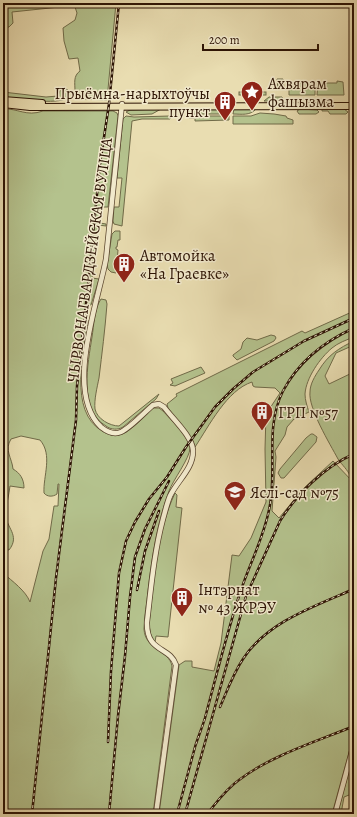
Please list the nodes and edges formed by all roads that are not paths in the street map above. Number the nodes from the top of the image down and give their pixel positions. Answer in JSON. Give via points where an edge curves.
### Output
{"nodes":[{"id":1,"x":3,"y":100,"type":"edge"},
{"id":2,"x":3,"y":104,"type":"edge"},
{"id":3,"x":354,"y":104,"type":"edge"},
{"id":4,"x":121,"y":105,"type":"junction"},
{"id":5,"x":354,"y":744,"type":"edge"},
{"id":6,"x":156,"y":814,"type":"edge"},
{"id":7,"x":335,"y":814,"type":"edge"}],
"edges":[{"from":1,"to":4,"type":"main road"},
{"from":2,"to":4,"type":"main road","via":[[30,107]]},
{"from":3,"to":4,"type":"main road"},
{"from":4,"to":6,"type":"street","name":"ЧЫРВОНАГВАРДЗЕЙСКАЯ ВУЛІЦА","via":[[106,259],[92,314],[84,368],[85,396],[96,422],[108,431],[116,433],[123,431],[154,405],[160,404],[186,434],[193,450],[188,468],[170,497],[158,538],[147,622],[150,640],[173,659],[176,665]]},
{"from":5,"to":7,"type":"street"}]}
